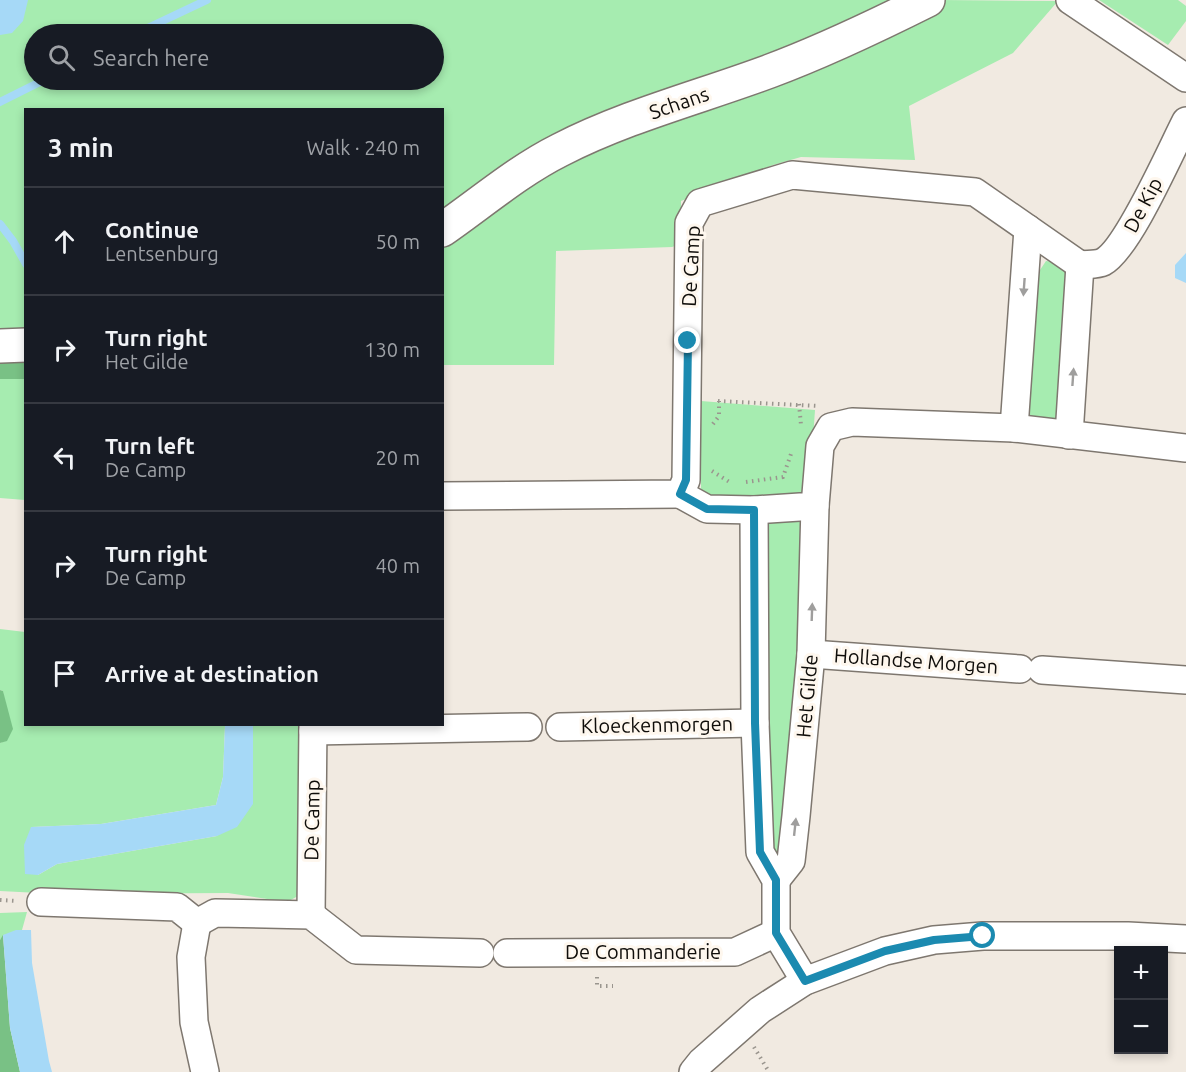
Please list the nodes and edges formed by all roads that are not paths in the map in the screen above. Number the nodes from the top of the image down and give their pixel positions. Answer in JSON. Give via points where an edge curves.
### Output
{"nodes":[{"id":1,"x":928,"y":0,"type":"edge"},
{"id":2,"x":1070,"y":0,"type":"edge"},
{"id":3,"x":1186,"y":78,"type":"edge"},
{"id":4,"x":1186,"y":122,"type":"edge"},
{"id":5,"x":444,"y":229,"type":"edge"},
{"id":6,"x":1028,"y":229,"type":"junction"},
{"id":7,"x":1080,"y":265,"type":"junction"},
{"id":8,"x":24,"y":345,"type":"edge"},
{"id":9,"x":0,"y":346,"type":"edge"},
{"id":10,"x":1014,"y":428,"type":"junction"},
{"id":11,"x":1069,"y":435,"type":"junction"},
{"id":12,"x":1186,"y":448,"type":"edge"},
{"id":13,"x":680,"y":494,"type":"junction"},
{"id":14,"x":444,"y":496,"type":"edge"},
{"id":15,"x":815,"y":506,"type":"junction"},
{"id":16,"x":754,"y":510,"type":"junction"},
{"id":17,"x":811,"y":654,"type":"junction"},
{"id":18,"x":1186,"y":680,"type":"edge"},
{"id":19,"x":755,"y":723,"type":"junction"},
{"id":20,"x":528,"y":727,"type":"dead end"},
{"id":21,"x":560,"y":727,"type":"dead end"},
{"id":22,"x":313,"y":728,"type":"edge"},
{"id":23,"x":776,"y":880,"type":"junction"},
{"id":24,"x":41,"y":902,"type":"dead end"},
{"id":25,"x":311,"y":915,"type":"junction"},
{"id":26,"x":197,"y":924,"type":"junction"},
{"id":27,"x":776,"y":933,"type":"junction"},
{"id":28,"x":1186,"y":939,"type":"edge"},
{"id":29,"x":480,"y":953,"type":"dead end"},
{"id":30,"x":507,"y":953,"type":"dead end"},
{"id":31,"x":805,"y":981,"type":"junction"},
{"id":32,"x":205,"y":1072,"type":"edge"},
{"id":33,"x":693,"y":1072,"type":"edge"}],
"edges":[{"from":1,"to":5,"type":"street","name":"Schans","via":[[809,56],[636,117],[560,150]]},
{"from":2,"to":3,"type":"street"},
{"from":4,"to":7,"type":"street","name":"De Kip","via":[[1128,235],[1102,263]]},
{"from":6,"to":7,"type":"street","name":"De Camp"},
{"from":6,"to":10,"type":"street","one_way":true},
{"from":6,"to":13,"type":"street","name":"De Camp","via":[[975,192],[792,175],[700,203],[689,223],[686,480]]},
{"from":11,"to":7,"type":"street","one_way":true},
{"from":8,"to":9,"type":"street"},
{"from":10,"to":11,"type":"street"},
{"from":10,"to":15,"type":"street","name":"Het Gilde","via":[[852,422],[831,427],[820,446]]},
{"from":11,"to":12,"type":"street"},
{"from":13,"to":14,"type":"street"},
{"from":13,"to":16,"type":"street","via":[[707,509]]},
{"from":15,"to":16,"type":"street"},
{"from":17,"to":15,"type":"street","name":"Het Gilde","one_way":true},
{"from":16,"to":19,"type":"street"},
{"from":17,"to":18,"type":"street","name":"Hollandse Morgen"},
{"from":23,"to":17,"type":"street","name":"Het Gilde","one_way":true,"via":[[791,861]]},
{"from":19,"to":21,"type":"street","name":"Kloeckenmorgen"},
{"from":19,"to":23,"type":"street","via":[[760,852]]},
{"from":20,"to":22,"type":"street"},
{"from":22,"to":25,"type":"street","name":"De Camp"},
{"from":23,"to":27,"type":"street"},
{"from":24,"to":26,"type":"street","via":[[177,907]]},
{"from":25,"to":26,"type":"street","via":[[215,913]]},
{"from":25,"to":29,"type":"street","via":[[356,950]]},
{"from":26,"to":32,"type":"street","via":[[190,957],[194,1022]]},
{"from":27,"to":30,"type":"street","name":"De Commanderie","via":[[735,952]]},
{"from":27,"to":31,"type":"street"},
{"from":28,"to":31,"type":"street","via":[[983,936],[934,940],[885,951]]},
{"from":31,"to":33,"type":"street","via":[[760,1010]]}]}
